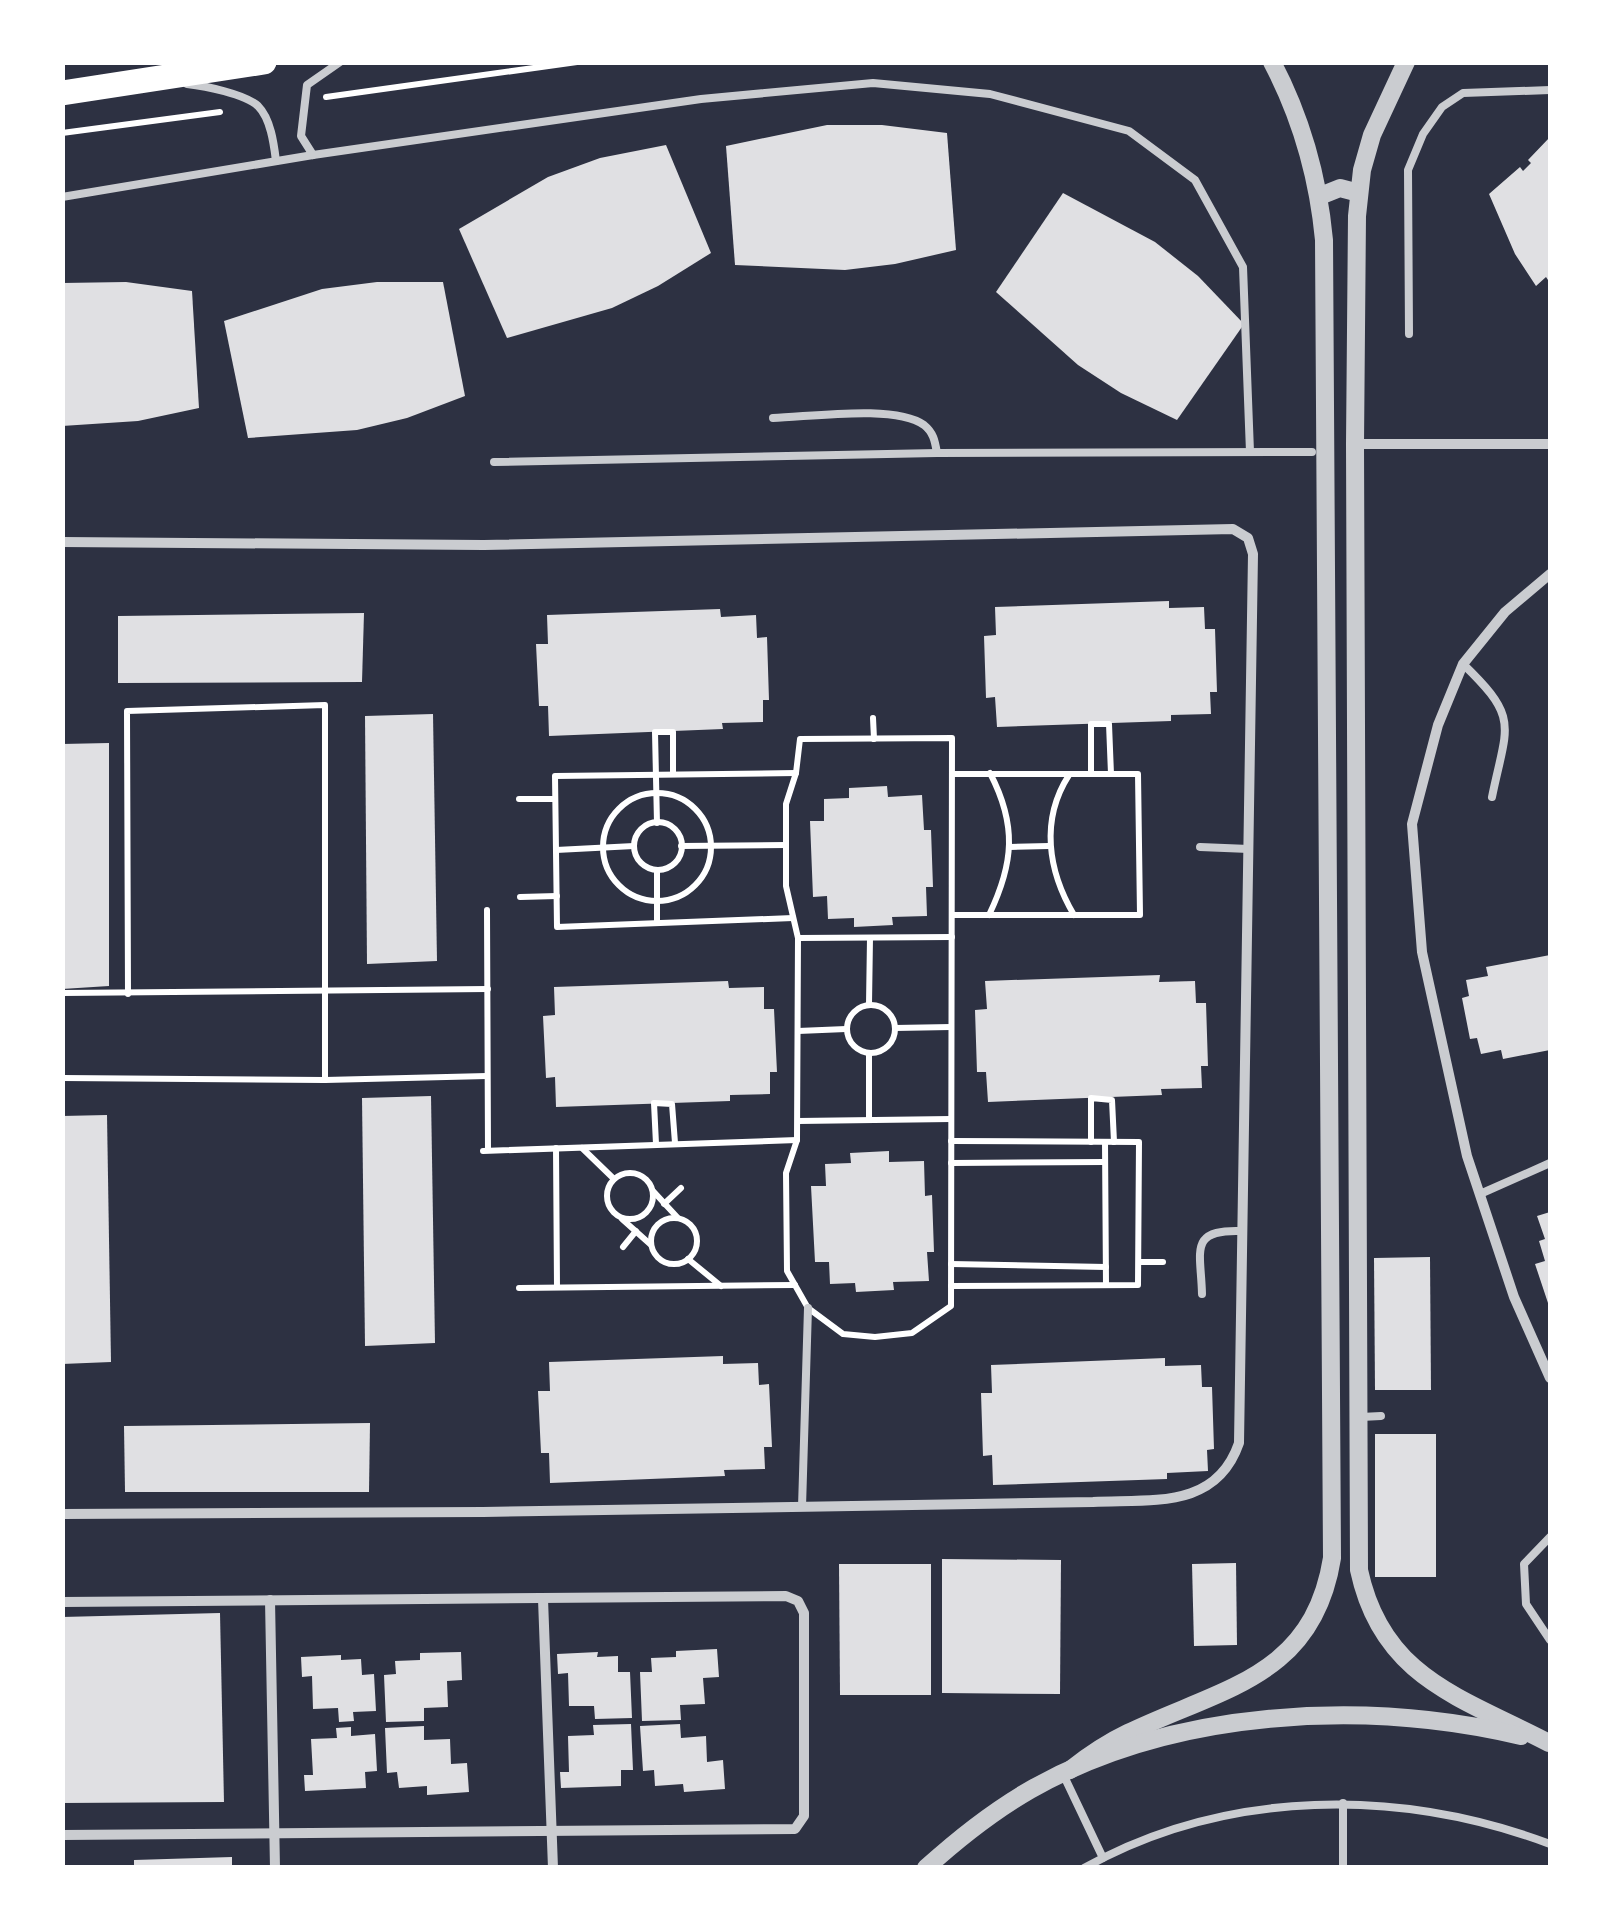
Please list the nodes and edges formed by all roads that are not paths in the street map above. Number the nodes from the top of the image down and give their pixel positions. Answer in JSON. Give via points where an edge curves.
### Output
{"nodes":[{"id":1,"x":264,"y":62,"type":"edge"},
{"id":2,"x":340,"y":62,"type":"edge"},
{"id":3,"x":1272,"y":62,"type":"edge"},
{"id":4,"x":1406,"y":62,"type":"edge"},
{"id":5,"x":148,"y":80,"type":"junction"},
{"id":6,"x":1550,"y":90,"type":"edge"},
{"id":7,"x":62,"y":93,"type":"edge"},
{"id":8,"x":313,"y":155,"type":"junction"},
{"id":9,"x":276,"y":161,"type":"junction"},
{"id":10,"x":1359,"y":193,"type":"junction"},
{"id":11,"x":1320,"y":196,"type":"junction"},
{"id":12,"x":62,"y":198,"type":"edge"},
{"id":13,"x":1409,"y":334,"type":"dead end"},
{"id":14,"x":773,"y":418,"type":"dead end"},
{"id":15,"x":1355,"y":444,"type":"junction"},
{"id":16,"x":1550,"y":444,"type":"edge"},
{"id":17,"x":1250,"y":452,"type":"junction"},
{"id":18,"x":1312,"y":452,"type":"dead end"},
{"id":19,"x":937,"y":453,"type":"junction"},
{"id":20,"x":494,"y":462,"type":"dead end"},
{"id":21,"x":62,"y":542,"type":"edge"},
{"id":22,"x":1550,"y":574,"type":"edge"},
{"id":23,"x":1464,"y":664,"type":"junction"},
{"id":24,"x":1492,"y":797,"type":"dead end"},
{"id":25,"x":1200,"y":847,"type":"dead end"},
{"id":26,"x":1249,"y":849,"type":"junction"},
{"id":27,"x":1550,"y":1163,"type":"edge"},
{"id":28,"x":1480,"y":1194,"type":"junction"},
{"id":29,"x":1242,"y":1231,"type":"junction"},
{"id":30,"x":1202,"y":1294,"type":"dead end"},
{"id":31,"x":808,"y":1308,"type":"road end"},
{"id":32,"x":1550,"y":1378,"type":"edge"},
{"id":33,"x":1381,"y":1416,"type":"dead end"},
{"id":34,"x":1358,"y":1418,"type":"junction"},
{"id":35,"x":802,"y":1507,"type":"junction"},
{"id":36,"x":62,"y":1514,"type":"edge"},
{"id":37,"x":1550,"y":1537,"type":"edge"},
{"id":38,"x":543,"y":1599,"type":"junction"},
{"id":39,"x":270,"y":1600,"type":"junction"},
{"id":40,"x":62,"y":1602,"type":"edge"},
{"id":41,"x":1550,"y":1640,"type":"edge"},
{"id":42,"x":1550,"y":1743,"type":"edge"},
{"id":43,"x":1066,"y":1772,"type":"junction"},
{"id":44,"x":1343,"y":1803,"type":"junction"},
{"id":45,"x":553,"y":1831,"type":"junction"},
{"id":46,"x":274,"y":1834,"type":"junction"},
{"id":47,"x":62,"y":1836,"type":"edge"},
{"id":48,"x":1550,"y":1844,"type":"edge"},
{"id":49,"x":1103,"y":1858,"type":"junction"},
{"id":50,"x":275,"y":1868,"type":"edge"},
{"id":51,"x":553,"y":1868,"type":"edge"},
{"id":52,"x":926,"y":1868,"type":"edge"},
{"id":53,"x":1084,"y":1868,"type":"edge"},
{"id":54,"x":1343,"y":1868,"type":"edge"}],
"edges":[{"from":1,"to":5,"type":"highway"},
{"from":2,"to":8,"type":"lane","via":[[307,85],[301,136]]},
{"from":3,"to":11,"type":"street","via":[[1305,138]]},
{"from":4,"to":10,"type":"street","via":[[1372,135]]},
{"from":5,"to":7,"type":"highway"},
{"from":5,"to":9,"type":"lane","via":[[198,85],[258,106]]},
{"from":6,"to":13,"type":"lane","via":[[1463,92],[1423,134],[1408,170]]},
{"from":8,"to":9,"type":"lane"},
{"from":8,"to":17,"type":"lane","via":[[701,99],[872,83],[990,94],[1129,132],[1195,180],[1243,267]]},
{"from":9,"to":12,"type":"lane"},
{"from":10,"to":11,"type":"street","via":[[1340,188]]},
{"from":10,"to":15,"type":"street"},
{"from":11,"to":43,"type":"street","via":[[1328,1581],[1299,1641],[1266,1670],[1129,1732]]},
{"from":14,"to":19,"type":"lane","via":[[902,416],[928,428]]},
{"from":15,"to":16,"type":"street"},
{"from":15,"to":34,"type":"street"},
{"from":17,"to":18,"type":"lane"},
{"from":17,"to":19,"type":"lane"},
{"from":19,"to":20,"type":"lane"},
{"from":21,"to":26,"type":"street","via":[[484,546],[1232,529],[1248,538],[1253,554]]},
{"from":22,"to":23,"type":"street","via":[[1505,612]]},
{"from":23,"to":24,"type":"lane","via":[[1504,711]]},
{"from":23,"to":28,"type":"street","via":[[1438,725],[1412,824],[1422,952]]},
{"from":25,"to":26,"type":"lane"},
{"from":26,"to":29,"type":"street"},
{"from":27,"to":28,"type":"lane"},
{"from":28,"to":32,"type":"street"},
{"from":29,"to":30,"type":"lane","via":[[1207,1234]]},
{"from":29,"to":35,"type":"street","via":[[1239,1443],[1232,1464],[1204,1490],[1093,1502]]},
{"from":31,"to":35,"type":"lane"},
{"from":33,"to":34,"type":"lane"},
{"from":34,"to":42,"type":"street","via":[[1359,1570],[1385,1638],[1434,1684]]},
{"from":35,"to":36,"type":"street"},
{"from":37,"to":41,"type":"lane","via":[[1524,1564],[1526,1604]]},
{"from":38,"to":39,"type":"street"},
{"from":38,"to":45,"type":"street"},
{"from":38,"to":45,"type":"street","via":[[786,1596],[804,1614],[804,1816],[795,1829]]},
{"from":39,"to":40,"type":"street"},
{"from":39,"to":46,"type":"street"},
{"from":42,"to":43,"type":"street","via":[[1449,1722],[1290,1717],[1177,1736]]},
{"from":43,"to":49,"type":"lane"},
{"from":43,"to":52,"type":"street","via":[[987,1817]]},
{"from":44,"to":48,"type":"lane","via":[[1447,1814]]},
{"from":44,"to":49,"type":"lane","via":[[1238,1813]]},
{"from":44,"to":54,"type":"lane"},
{"from":45,"to":46,"type":"street"},
{"from":45,"to":51,"type":"street"},
{"from":46,"to":47,"type":"street"},
{"from":46,"to":50,"type":"street"},
{"from":49,"to":53,"type":"lane"}]}
